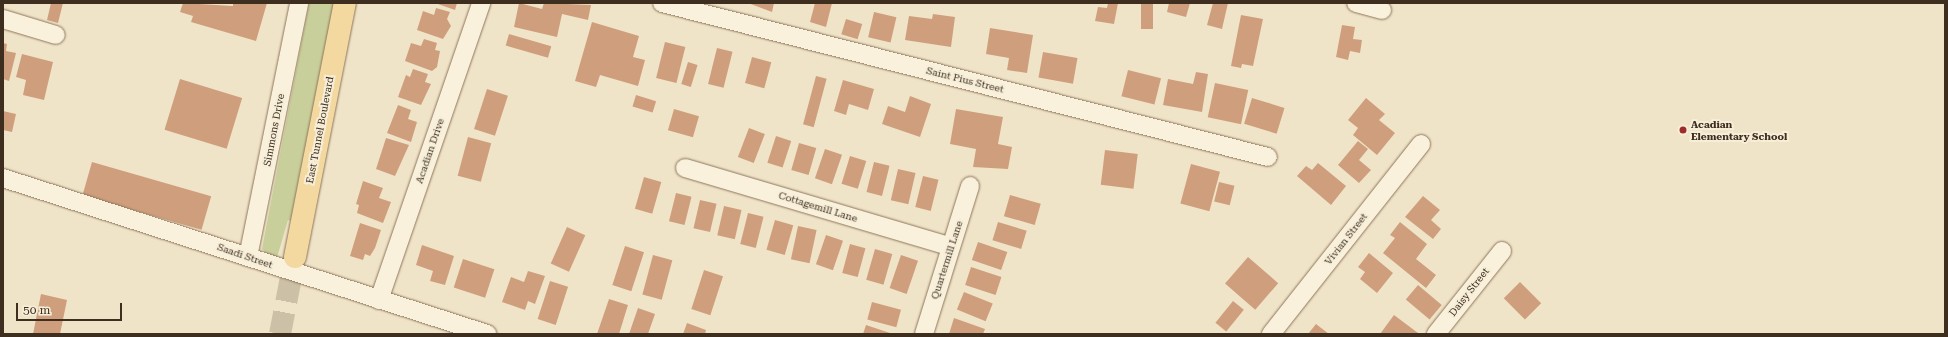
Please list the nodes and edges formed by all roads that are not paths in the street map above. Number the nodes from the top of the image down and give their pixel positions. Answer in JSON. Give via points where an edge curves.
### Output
{"nodes":[{"id":1,"x":299,"y":3,"type":"edge"},
{"id":2,"x":344,"y":3,"type":"edge"},
{"id":3,"x":481,"y":3,"type":"edge"},
{"id":4,"x":662,"y":3,"type":"edge"},
{"id":5,"x":1356,"y":3,"type":"edge"},
{"id":6,"x":1382,"y":10,"type":"dead end"},
{"id":7,"x":3,"y":19,"type":"edge"},
{"id":8,"x":56,"y":35,"type":"dead end"},
{"id":9,"x":1421,"y":144,"type":"dead end"},
{"id":10,"x":1268,"y":158,"type":"dead end"},
{"id":11,"x":685,"y":168,"type":"dead end"},
{"id":12,"x":3,"y":178,"type":"edge"},
{"id":13,"x":970,"y":186,"type":"dead end"},
{"id":14,"x":951,"y":247,"type":"junction"},
{"id":15,"x":1502,"y":250,"type":"dead end"},
{"id":16,"x":248,"y":257,"type":"junction"},
{"id":17,"x":295,"y":257,"type":"tunnel mouth"},
{"id":18,"x":379,"y":300,"type":"junction"},
{"id":19,"x":487,"y":334,"type":"edge"},
{"id":20,"x":924,"y":334,"type":"edge"},
{"id":21,"x":1271,"y":334,"type":"edge"},
{"id":22,"x":1436,"y":334,"type":"edge"}],
"edges":[{"from":1,"to":16,"type":"street","name":"Simmons Drive"},
{"from":2,"to":17,"type":"main road","name":"East Tunnel Boulevard"},
{"from":3,"to":18,"type":"street","name":"Acadian Drive"},
{"from":4,"to":10,"type":"street","name":"Saint Pius Street"},
{"from":5,"to":6,"type":"street"},
{"from":7,"to":8,"type":"street"},
{"from":9,"to":21,"type":"street","name":"Vivian Street"},
{"from":11,"to":14,"type":"street","name":"Cottagemill Lane"},
{"from":12,"to":16,"type":"street","name":"Saadi Street"},
{"from":13,"to":14,"type":"street","name":"Quartermill Lane"},
{"from":14,"to":20,"type":"street","name":"Quartermill Lane"},
{"from":15,"to":22,"type":"street","name":"Daisy Street"},
{"from":16,"to":18,"type":"street","name":"Saadi Street"},
{"from":18,"to":19,"type":"street","name":"Saadi Street"}]}
